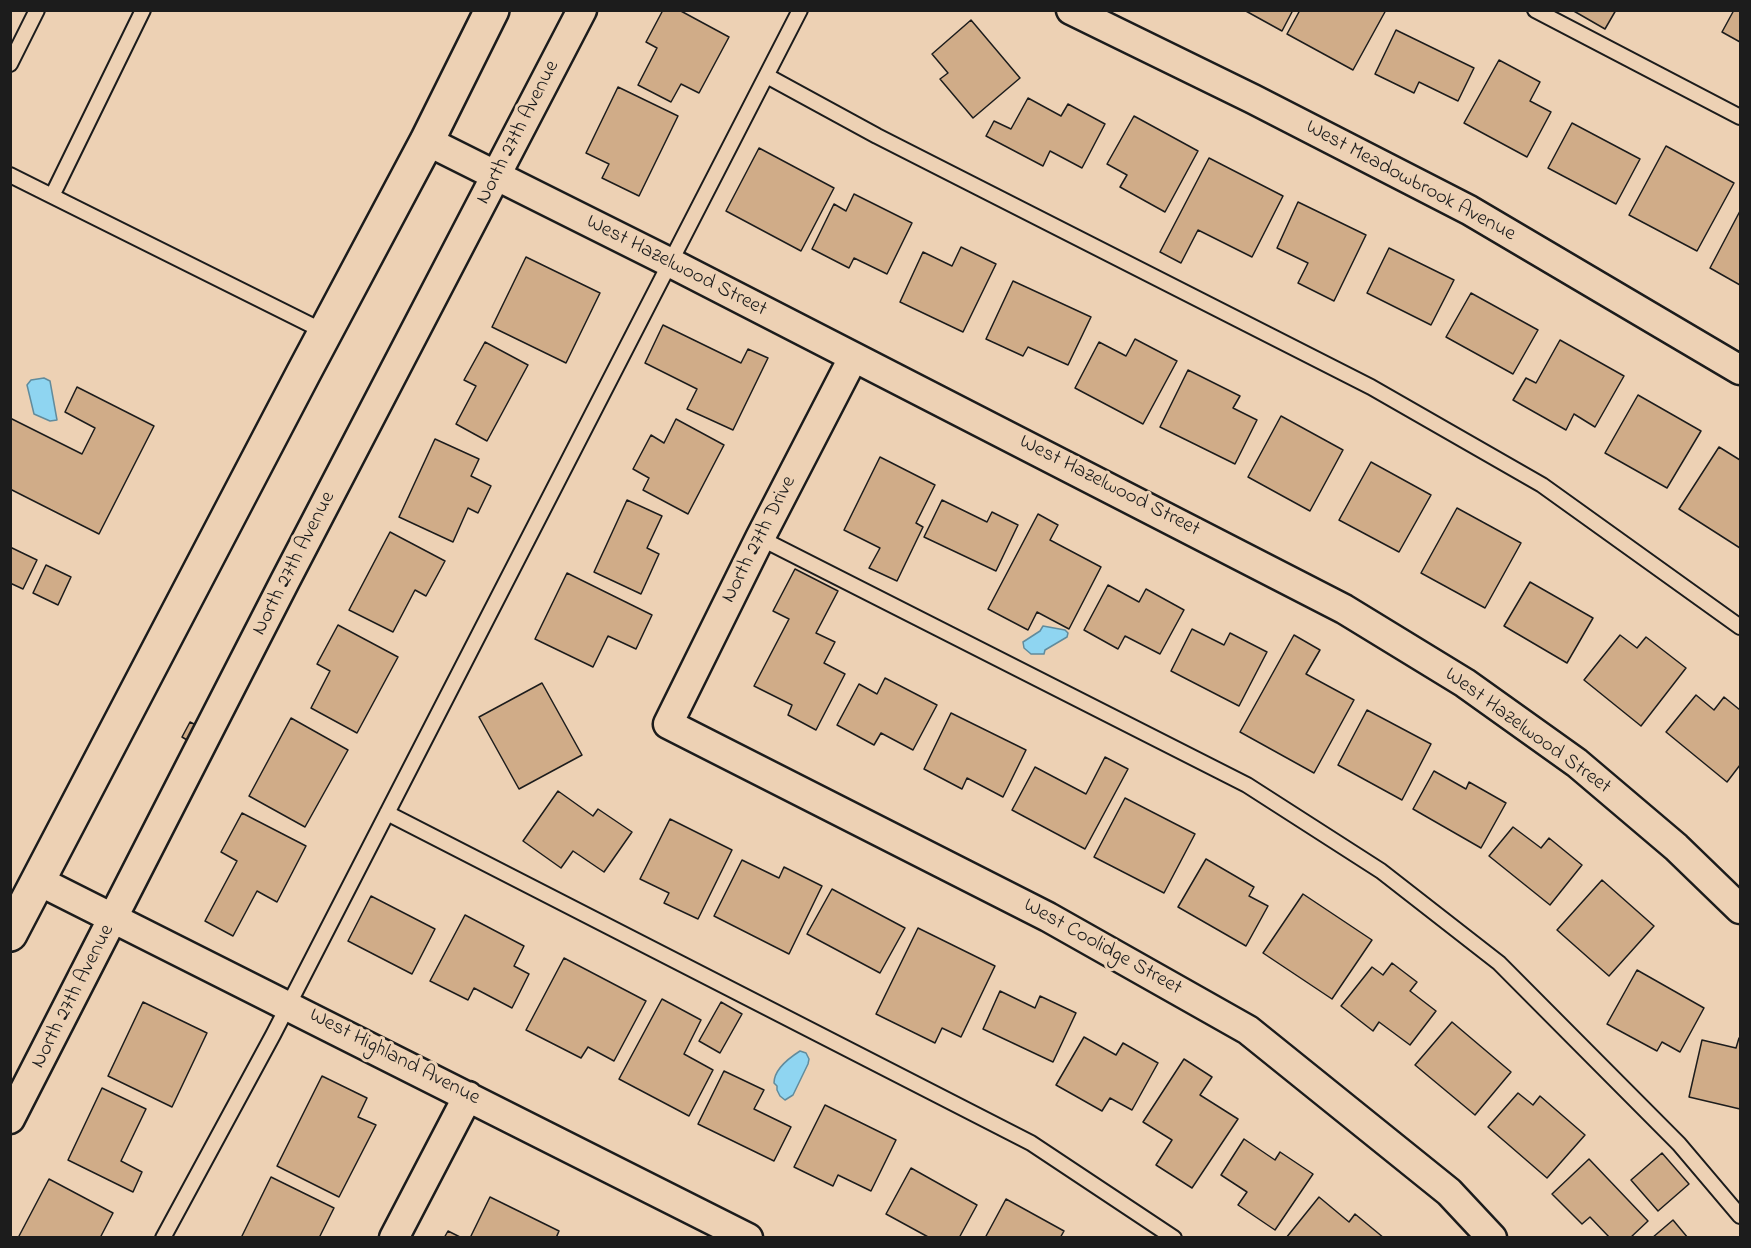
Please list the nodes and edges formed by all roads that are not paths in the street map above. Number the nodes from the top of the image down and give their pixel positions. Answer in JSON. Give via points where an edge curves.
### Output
{"nodes":[{"id":1,"x":37,"y":10,"type":"edge"},
{"id":2,"x":143,"y":10,"type":"edge"},
{"id":3,"x":492,"y":10,"type":"edge"},
{"id":4,"x":582,"y":10,"type":"edge"},
{"id":5,"x":800,"y":10,"type":"edge"},
{"id":6,"x":1071,"y":10,"type":"edge"},
{"id":7,"x":1535,"y":10,"type":"edge"},
{"id":8,"x":10,"y":64,"type":"edge"},
{"id":9,"x":767,"y":76,"type":"junction"},
{"id":10,"x":1740,"y":117,"type":"edge"},
{"id":11,"x":428,"y":141,"type":"junction"},
{"id":12,"x":10,"y":175,"type":"edge"},
{"id":13,"x":497,"y":176,"type":"junction"},
{"id":14,"x":52,"y":196,"type":"junction"},
{"id":15,"x":671,"y":263,"type":"junction"},
{"id":16,"x":325,"y":332,"type":"junction"},
{"id":17,"x":853,"y":358,"type":"junction"},
{"id":18,"x":1740,"y":370,"type":"edge"},
{"id":19,"x":760,"y":538,"type":"junction"},
{"id":20,"x":1740,"y":627,"type":"edge"},
{"id":21,"x":668,"y":724,"type":"joint"},
{"id":22,"x":387,"y":813,"type":"junction"},
{"id":23,"x":39,"y":881,"type":"junction"},
{"id":24,"x":1740,"y":909,"type":"edge"},
{"id":25,"x":114,"y":919,"type":"junction"},
{"id":26,"x":10,"y":934,"type":"edge"},
{"id":27,"x":288,"y":1004,"type":"junction"},
{"id":28,"x":468,"y":1096,"type":"junction"},
{"id":29,"x":10,"y":1119,"type":"edge"},
{"id":30,"x":1740,"y":1216,"type":"edge"},
{"id":31,"x":163,"y":1238,"type":"edge"},
{"id":32,"x":394,"y":1238,"type":"edge"},
{"id":33,"x":748,"y":1238,"type":"edge"},
{"id":34,"x":1174,"y":1238,"type":"edge"},
{"id":35,"x":1492,"y":1238,"type":"edge"}],
"edges":[{"from":1,"to":8,"type":"lane"},
{"from":2,"to":14,"type":"lane"},
{"from":3,"to":11,"type":"main road"},
{"from":4,"to":13,"type":"street","name":"North 27th Avenue"},
{"from":5,"to":9,"type":"lane"},
{"from":6,"to":18,"type":"street","name":"West Meadowbrook Avenue","via":[[1469,210]]},
{"from":7,"to":10,"type":"lane"},
{"from":9,"to":15,"type":"lane"},
{"from":9,"to":20,"type":"lane","via":[[1371,387],[1542,485]]},
{"from":11,"to":13,"type":"street","name":"West Hazelwood Street"},
{"from":11,"to":16,"type":"main road"},
{"from":12,"to":14,"type":"lane"},
{"from":13,"to":15,"type":"street","name":"West Hazelwood Street"},
{"from":13,"to":25,"type":"street","name":"North 27th Avenue"},
{"from":14,"to":16,"type":"lane"},
{"from":15,"to":17,"type":"street","name":"West Hazelwood Street"},
{"from":15,"to":22,"type":"lane"},
{"from":16,"to":23,"type":"main road"},
{"from":17,"to":19,"type":"street","name":"North 27th Drive"},
{"from":17,"to":24,"type":"street","name":"West Hazelwood Street","via":[[1344,609],[1465,683],[1577,763],[1676,847]]},
{"from":19,"to":21,"type":"street","name":"North 27th Drive"},
{"from":19,"to":30,"type":"lane","via":[[1247,785],[1381,871],[1499,963],[1679,1144]]},
{"from":21,"to":35,"type":"street","name":"West Coolidge Street","via":[[1048,917],[1248,1030],[1449,1192]]},
{"from":22,"to":27,"type":"lane"},
{"from":22,"to":34,"type":"lane","via":[[1031,1143]]},
{"from":23,"to":25,"type":"street","name":"West Highland Avenue"},
{"from":23,"to":26,"type":"main road"},
{"from":25,"to":27,"type":"street","name":"West Highland Avenue"},
{"from":25,"to":29,"type":"street","name":"North 27th Avenue"},
{"from":27,"to":28,"type":"street","name":"West Highland Avenue"},
{"from":27,"to":31,"type":"lane"},
{"from":28,"to":32,"type":"street"},
{"from":28,"to":33,"type":"street","name":"West Highland Avenue"}]}
